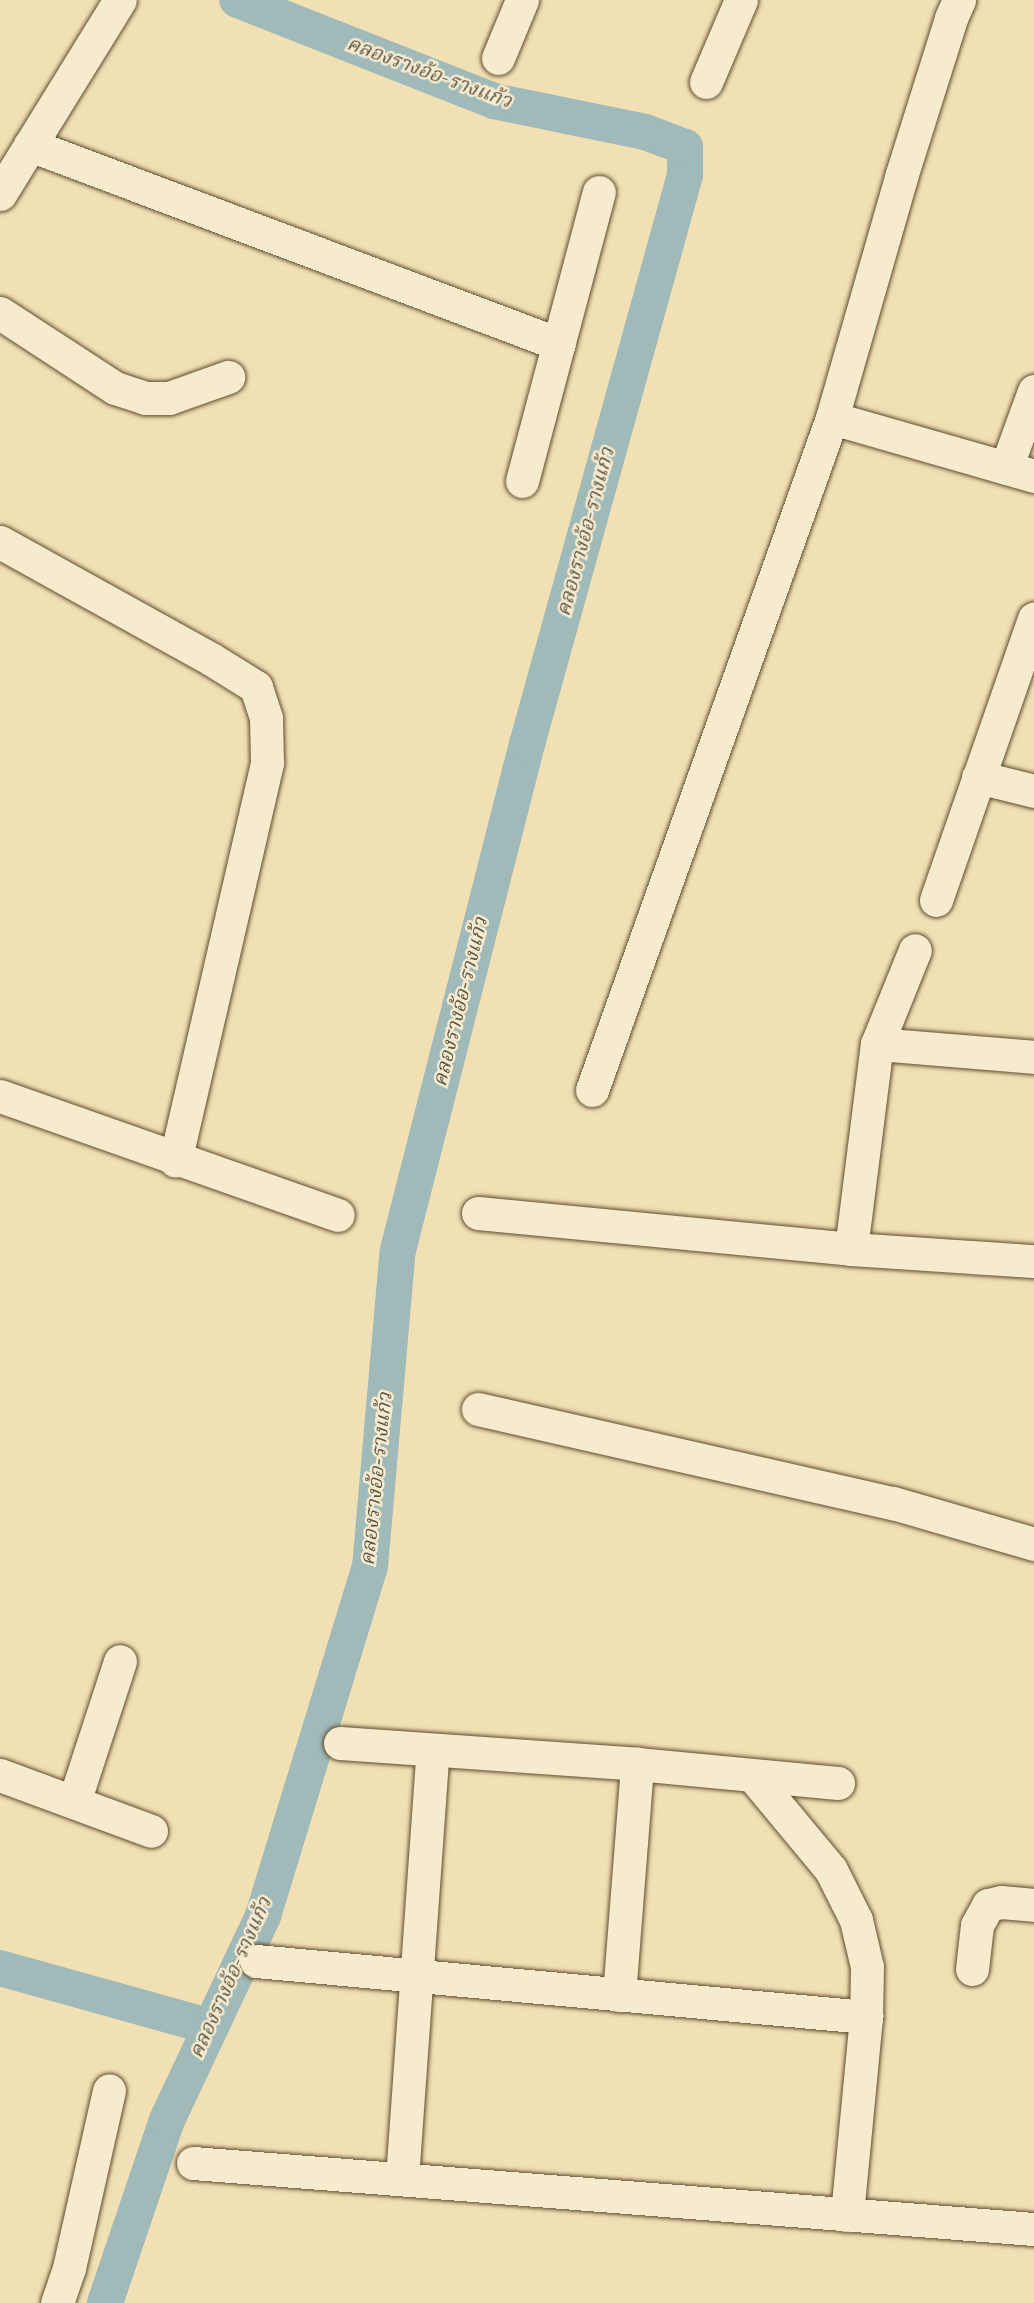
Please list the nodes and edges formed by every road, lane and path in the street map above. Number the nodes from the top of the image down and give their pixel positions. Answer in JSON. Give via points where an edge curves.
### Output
{"nodes":[{"id":1,"x":120,"y":0,"type":"edge"},
{"id":2,"x":522,"y":0,"type":"edge"},
{"id":3,"x":741,"y":0,"type":"edge"},
{"id":4,"x":959,"y":0,"type":"edge"},
{"id":5,"x":498,"y":58,"type":"dead end"},
{"id":6,"x":706,"y":82,"type":"dead end"},
{"id":7,"x":30,"y":145,"type":"junction"},
{"id":8,"x":599,"y":192,"type":"dead end"},
{"id":9,"x":0,"y":194,"type":"edge"},
{"id":10,"x":0,"y":313,"type":"edge"},
{"id":11,"x":559,"y":344,"type":"junction"},
{"id":12,"x":228,"y":377,"type":"dead end"},
{"id":13,"x":1034,"y":391,"type":"edge"},
{"id":14,"x":832,"y":418,"type":"junction"},
{"id":15,"x":1020,"y":472,"type":"edge"},
{"id":16,"x":522,"y":481,"type":"dead end"},
{"id":17,"x":0,"y":542,"type":"edge"},
{"id":18,"x":1034,"y":619,"type":"edge"},
{"id":19,"x":978,"y":777,"type":"junction"},
{"id":20,"x":1034,"y":791,"type":"edge"},
{"id":21,"x":936,"y":900,"type":"dead end"},
{"id":22,"x":915,"y":950,"type":"dead end"},
{"id":23,"x":877,"y":1044,"type":"junction"},
{"id":24,"x":1034,"y":1057,"type":"edge"},
{"id":25,"x":592,"y":1090,"type":"dead end"},
{"id":26,"x":0,"y":1096,"type":"edge"},
{"id":27,"x":175,"y":1160,"type":"junction"},
{"id":28,"x":478,"y":1213,"type":"dead end"},
{"id":29,"x":338,"y":1215,"type":"dead end"},
{"id":30,"x":851,"y":1249,"type":"junction"},
{"id":31,"x":1034,"y":1261,"type":"edge"},
{"id":32,"x":478,"y":1409,"type":"dead end"},
{"id":33,"x":1034,"y":1544,"type":"edge"},
{"id":34,"x":120,"y":1661,"type":"dead end"},
{"id":35,"x":340,"y":1743,"type":"dead end"},
{"id":36,"x":434,"y":1750,"type":"junction"},
{"id":37,"x":637,"y":1764,"type":"junction"},
{"id":38,"x":0,"y":1775,"type":"edge"},
{"id":39,"x":753,"y":1776,"type":"junction"},
{"id":40,"x":838,"y":1783,"type":"dead end"},
{"id":41,"x":74,"y":1802,"type":"junction"},
{"id":42,"x":151,"y":1831,"type":"dead end"},
{"id":43,"x":1034,"y":1905,"type":"edge"},
{"id":44,"x":256,"y":1961,"type":"dead end"},
{"id":45,"x":972,"y":1969,"type":"dead end"},
{"id":46,"x":416,"y":1976,"type":"junction"},
{"id":47,"x":619,"y":1995,"type":"junction"},
{"id":48,"x":866,"y":2017,"type":"junction"},
{"id":49,"x":110,"y":2090,"type":"dead end"},
{"id":50,"x":193,"y":2163,"type":"dead end"},
{"id":51,"x":402,"y":2178,"type":"junction"},
{"id":52,"x":847,"y":2215,"type":"junction"},
{"id":53,"x":1034,"y":2229,"type":"edge"},
{"id":54,"x":57,"y":2303,"type":"edge"}],
"edges":[{"from":1,"to":7,"type":"street"},
{"from":2,"to":5,"type":"street"},
{"from":3,"to":6,"type":"street"},
{"from":4,"to":14,"type":"street","via":[[901,177]]},
{"from":7,"to":9,"type":"street"},
{"from":7,"to":11,"type":"street"},
{"from":8,"to":11,"type":"street"},
{"from":10,"to":12,"type":"street","via":[[115,388],[145,398],[169,398]]},
{"from":11,"to":16,"type":"street"},
{"from":13,"to":15,"type":"street"},
{"from":14,"to":15,"type":"street"},
{"from":14,"to":25,"type":"street"},
{"from":17,"to":27,"type":"street","via":[[211,658],[256,687],[266,718],[267,763]]},
{"from":18,"to":19,"type":"street"},
{"from":19,"to":20,"type":"street"},
{"from":19,"to":21,"type":"street"},
{"from":22,"to":23,"type":"street"},
{"from":23,"to":24,"type":"street"},
{"from":23,"to":30,"type":"street"},
{"from":26,"to":27,"type":"street"},
{"from":27,"to":29,"type":"street"},
{"from":28,"to":30,"type":"street"},
{"from":30,"to":31,"type":"street"},
{"from":32,"to":33,"type":"street","via":[[893,1503]]},
{"from":34,"to":41,"type":"street"},
{"from":35,"to":36,"type":"street"},
{"from":36,"to":37,"type":"street"},
{"from":36,"to":46,"type":"street"},
{"from":37,"to":39,"type":"street"},
{"from":37,"to":47,"type":"street"},
{"from":38,"to":41,"type":"street"},
{"from":39,"to":40,"type":"street"},
{"from":39,"to":48,"type":"street","via":[[831,1870],[856,1920],[867,1966]]},
{"from":41,"to":42,"type":"street"},
{"from":43,"to":45,"type":"street","via":[[1001,1902],[988,1905],[981,1912]]},
{"from":44,"to":46,"type":"street"},
{"from":46,"to":47,"type":"street"},
{"from":46,"to":51,"type":"street"},
{"from":47,"to":48,"type":"street"},
{"from":48,"to":52,"type":"street"},
{"from":49,"to":54,"type":"street","via":[[69,2268]]},
{"from":50,"to":51,"type":"street"},
{"from":51,"to":52,"type":"street"},
{"from":52,"to":53,"type":"street"}]}
